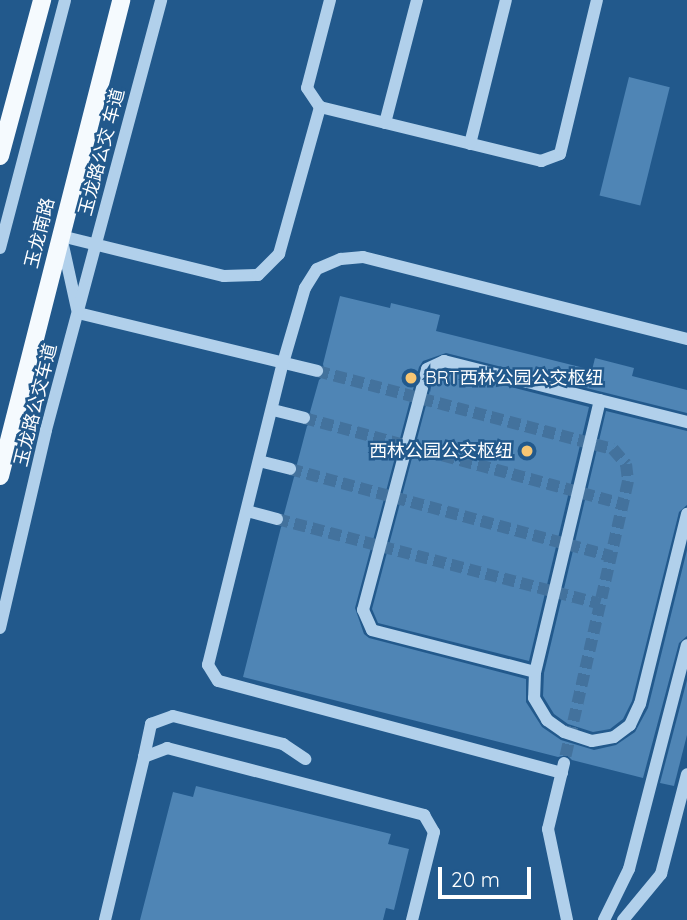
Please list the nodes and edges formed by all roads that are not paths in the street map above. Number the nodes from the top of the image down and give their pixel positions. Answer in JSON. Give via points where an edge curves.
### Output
{"nodes":[{"id":1,"x":41,"y":0,"type":"edge"},
{"id":2,"x":65,"y":0,"type":"edge"},
{"id":3,"x":121,"y":0,"type":"edge"},
{"id":4,"x":161,"y":0,"type":"edge"},
{"id":5,"x":330,"y":0,"type":"edge"},
{"id":6,"x":417,"y":0,"type":"edge"},
{"id":7,"x":506,"y":0,"type":"edge"},
{"id":8,"x":597,"y":0,"type":"edge"},
{"id":9,"x":320,"y":107,"type":"junction"},
{"id":10,"x":385,"y":123,"type":"junction"},
{"id":11,"x":470,"y":144,"type":"junction"},
{"id":12,"x":0,"y":156,"type":"edge"},
{"id":13,"x":61,"y":236,"type":"junction"},
{"id":14,"x":96,"y":244,"type":"junction"},
{"id":15,"x":0,"y":248,"type":"edge"},
{"id":16,"x":78,"y":313,"type":"junction"},
{"id":17,"x":687,"y":339,"type":"edge"},
{"id":18,"x":283,"y":363,"type":"junction"},
{"id":19,"x":317,"y":371,"type":"tunnel mouth"},
{"id":20,"x":600,"y":400,"type":"junction"},
{"id":21,"x":273,"y":410,"type":"junction"},
{"id":22,"x":304,"y":418,"type":"tunnel mouth"},
{"id":23,"x":687,"y":422,"type":"edge"},
{"id":24,"x":259,"y":461,"type":"junction"},
{"id":25,"x":290,"y":468,"type":"tunnel mouth"},
{"id":26,"x":0,"y":477,"type":"edge"},
{"id":27,"x":247,"y":512,"type":"junction"},
{"id":28,"x":687,"y":514,"type":"edge"},
{"id":29,"x":277,"y":519,"type":"tunnel mouth"},
{"id":30,"x":0,"y":628,"type":"edge"},
{"id":31,"x":687,"y":645,"type":"edge"},
{"id":32,"x":535,"y":672,"type":"junction"},
{"id":33,"x":144,"y":757,"type":"junction"},
{"id":34,"x":305,"y":759,"type":"dead end"},
{"id":35,"x":687,"y":774,"type":"edge"},
{"id":36,"x":105,"y":920,"type":"edge"},
{"id":37,"x":412,"y":920,"type":"edge"},
{"id":38,"x":567,"y":920,"type":"edge"},
{"id":39,"x":604,"y":920,"type":"edge"},
{"id":40,"x":623,"y":920,"type":"edge"}],
"edges":[{"from":1,"to":12,"type":"main road"},
{"from":2,"to":15,"type":"lane"},
{"from":3,"to":13,"type":"main road","name":"玉龙南路"},
{"from":4,"to":14,"type":"lane","name":"玉龙路公交 车道"},
{"from":5,"to":9,"type":"lane","via":[[307,88]]},
{"from":6,"to":10,"type":"lane"},
{"from":7,"to":11,"type":"lane"},
{"from":8,"to":11,"type":"lane","via":[[560,153],[541,161]]},
{"from":9,"to":10,"type":"lane"},
{"from":9,"to":14,"type":"lane","via":[[279,254],[258,275],[223,276]]},
{"from":10,"to":11,"type":"lane"},
{"from":13,"to":14,"type":"lane"},
{"from":13,"to":16,"type":"lane"},
{"from":13,"to":26,"type":"main road","name":"玉龙南路"},
{"from":14,"to":16,"type":"lane","name":"玉龙路公交 车道"},
{"from":16,"to":18,"type":"lane"},
{"from":16,"to":30,"type":"lane","name":"玉龙路公交车道"},
{"from":17,"to":18,"type":"lane","via":[[363,257],[341,258],[317,269],[305,288]]},
{"from":18,"to":19,"type":"lane"},
{"from":18,"to":21,"type":"lane"},
{"from":20,"to":23,"type":"lane","bridge":true},
{"from":20,"to":32,"type":"lane","bridge":true},
{"from":20,"to":32,"type":"lane","bridge":true,"via":[[444,361],[427,369],[363,610],[372,630]]},
{"from":21,"to":22,"type":"lane"},
{"from":21,"to":24,"type":"lane"},
{"from":24,"to":25,"type":"lane"},
{"from":24,"to":27,"type":"lane"},
{"from":27,"to":29,"type":"lane"},
{"from":27,"to":38,"type":"lane","via":[[208,665],[218,681],[563,768],[548,829]]},
{"from":28,"to":32,"type":"lane","bridge":true,"via":[[640,704],[630,724],[614,737],[592,741],[564,732],[547,720],[534,698]]},
{"from":31,"to":39,"type":"lane","via":[[629,869]]},
{"from":33,"to":34,"type":"lane","via":[[151,724],[173,716],[283,744]]},
{"from":33,"to":36,"type":"lane"},
{"from":33,"to":37,"type":"lane","via":[[167,748],[424,815],[434,832]]},
{"from":35,"to":40,"type":"lane","via":[[662,874]]}]}
